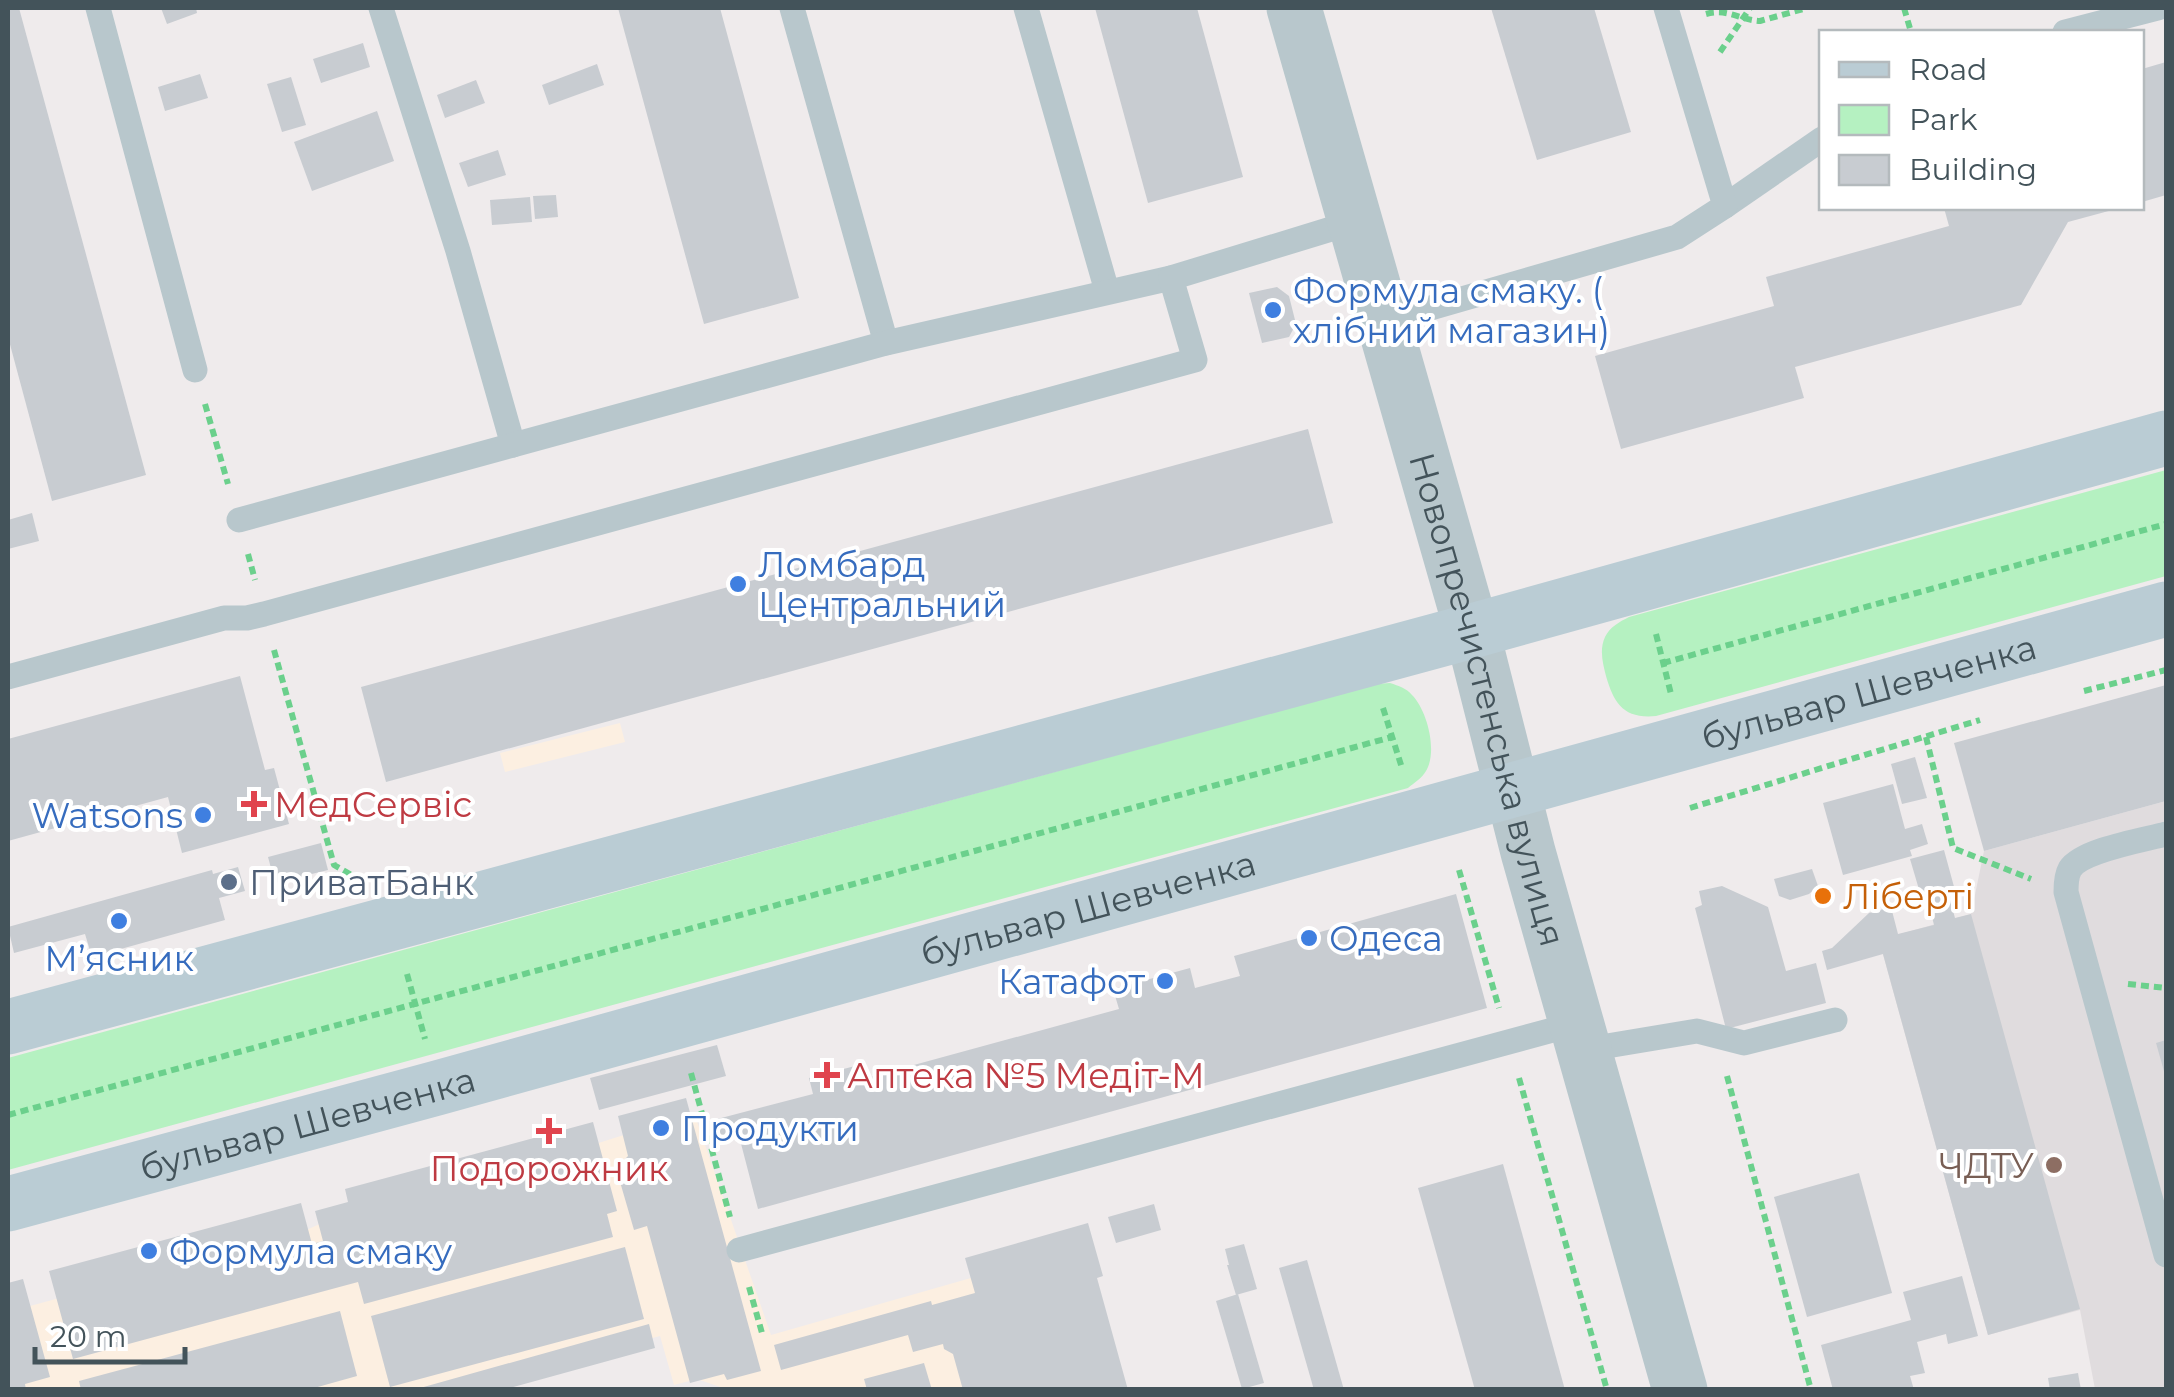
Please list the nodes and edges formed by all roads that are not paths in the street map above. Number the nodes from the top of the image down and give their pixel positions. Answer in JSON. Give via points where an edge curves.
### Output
{"nodes":[{"id":1,"x":98,"y":8,"type":"edge"},
{"id":2,"x":381,"y":8,"type":"edge"},
{"id":3,"x":792,"y":8,"type":"edge"},
{"id":4,"x":1026,"y":8,"type":"edge"},
{"id":5,"x":1294,"y":8,"type":"edge"},
{"id":6,"x":2158,"y":8,"type":"edge"},
{"id":7,"x":1668,"y":16,"type":"edge"},
{"id":8,"x":2072,"y":30,"type":"edge"},
{"id":9,"x":1819,"y":141,"type":"edge"},
{"id":10,"x":1724,"y":206,"type":"junction"},
{"id":11,"x":1354,"y":222,"type":"junction"},
{"id":12,"x":1171,"y":278,"type":"junction"},
{"id":13,"x":1107,"y":291,"type":"junction"},
{"id":14,"x":1382,"y":322,"type":"junction"},
{"id":15,"x":886,"y":343,"type":"junction"},
{"id":16,"x":196,"y":370,"type":"dead end"},
{"id":17,"x":2166,"y":438,"type":"edge"},
{"id":18,"x":512,"y":445,"type":"junction"},
{"id":19,"x":239,"y":520,"type":"dead end"},
{"id":20,"x":2166,"y":609,"type":"edge"},
{"id":21,"x":1472,"y":632,"type":"junction"},
{"id":22,"x":8,"y":678,"type":"edge"},
{"id":23,"x":1512,"y":790,"type":"junction"},
{"id":24,"x":2166,"y":834,"type":"edge"},
{"id":25,"x":1835,"y":1020,"type":"dead end"},
{"id":26,"x":8,"y":1027,"type":"edge"},
{"id":27,"x":1579,"y":1037,"type":"junction"},
{"id":28,"x":8,"y":1204,"type":"edge"},
{"id":29,"x":739,"y":1250,"type":"road end"},
{"id":30,"x":2166,"y":1255,"type":"edge"},
{"id":31,"x":1680,"y":1390,"type":"edge"}],
"edges":[{"from":1,"to":16,"type":"lane"},
{"from":2,"to":18,"type":"lane"},
{"from":3,"to":15,"type":"lane"},
{"from":4,"to":13,"type":"lane"},
{"from":5,"to":11,"type":"street","name":"Новопречистенська вулиця"},
{"from":6,"to":8,"type":"lane"},
{"from":7,"to":10,"type":"lane"},
{"from":9,"to":10,"type":"lane"},
{"from":10,"to":14,"type":"lane","via":[[1677,238]]},
{"from":11,"to":12,"type":"lane"},
{"from":11,"to":14,"type":"street","name":"Новопречистенська вулиця"},
{"from":12,"to":13,"type":"lane"},
{"from":12,"to":22,"type":"lane","via":[[1194,360]]},
{"from":13,"to":15,"type":"lane"},
{"from":14,"to":21,"type":"street","name":"Новопречистенська вулиця"},
{"from":15,"to":18,"type":"lane"},
{"from":17,"to":21,"type":"main road"},
{"from":18,"to":19,"type":"lane"},
{"from":20,"to":23,"type":"main road","name":"бульвар Шевченка"},
{"from":21,"to":23,"type":"street","name":"Новопречистенська вулиця"},
{"from":21,"to":26,"type":"main road"},
{"from":23,"to":27,"type":"street","name":"Новопречистенська вулиця"},
{"from":23,"to":28,"type":"main road","name":"бульвар Шевченка"},
{"from":24,"to":30,"type":"lane","via":[[2087,856],[2066,881]]},
{"from":25,"to":27,"type":"lane","via":[[1744,1043],[1690,1031]]},
{"from":27,"to":29,"type":"lane","via":[[1509,1042]]},
{"from":27,"to":31,"type":"street","name":"Новопречистенська вулиця"}]}
